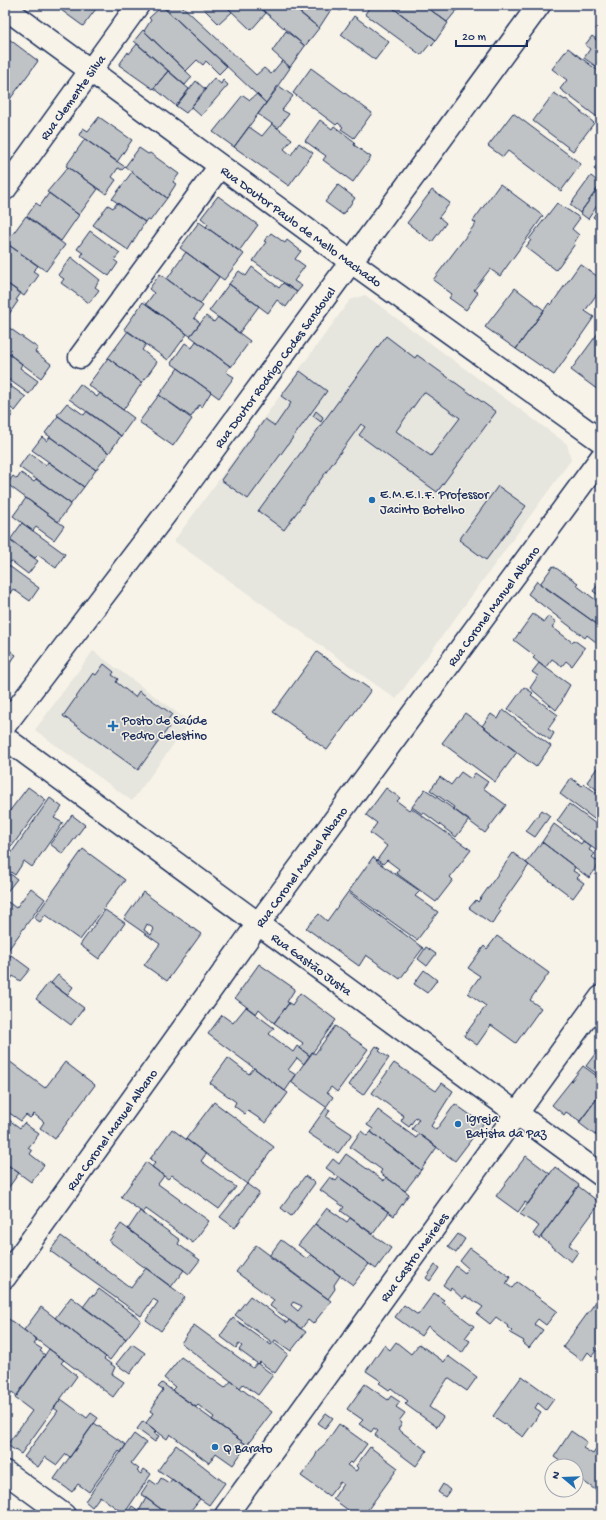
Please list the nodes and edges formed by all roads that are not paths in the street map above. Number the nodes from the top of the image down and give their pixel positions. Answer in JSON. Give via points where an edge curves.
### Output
{"nodes":[{"id":1,"x":138,"y":5,"type":"edge"},
{"id":2,"x":539,"y":5,"type":"edge"},
{"id":3,"x":5,"y":8,"type":"edge"},
{"id":4,"x":91,"y":72,"type":"junction"},
{"id":5,"x":220,"y":166,"type":"junction"},
{"id":6,"x":5,"y":189,"type":"edge"},
{"id":7,"x":350,"y":261,"type":"junction"},
{"id":8,"x":80,"y":357,"type":"dead end"},
{"id":9,"x":601,"y":441,"type":"edge"},
{"id":10,"x":601,"y":458,"type":"edge"},
{"id":11,"x":5,"y":725,"type":"edge"},
{"id":12,"x":5,"y":738,"type":"edge"},
{"id":13,"x":258,"y":924,"type":"junction"},
{"id":14,"x":601,"y":998,"type":"edge"},
{"id":15,"x":518,"y":1113,"type":"junction"},
{"id":16,"x":601,"y":1175,"type":"edge"},
{"id":17,"x":5,"y":1277,"type":"edge"},
{"id":18,"x":5,"y":1472,"type":"edge"},
{"id":19,"x":64,"y":1515,"type":"edge"},
{"id":20,"x":226,"y":1515,"type":"edge"}],
"edges":[{"from":1,"to":4,"type":"street","name":"Rua Clemente Silva"},
{"from":2,"to":7,"type":"street","name":"Rua Doutor Rodrigo Codes Sandoval"},
{"from":3,"to":4,"type":"street","name":"Rua Doutor Paulo de Mello Machado"},
{"from":4,"to":5,"type":"street","name":"Rua Doutor Paulo de Mello Machado"},
{"from":4,"to":6,"type":"street","name":"Rua Clemente Silva"},
{"from":5,"to":7,"type":"street","name":"Rua Doutor Paulo de Mello Machado"},
{"from":5,"to":8,"type":"street"},
{"from":7,"to":9,"type":"street","name":"Rua Doutor Paulo de Mello Machado"},
{"from":7,"to":11,"type":"street","name":"Rua Doutor Rodrigo Codes Sandoval","via":[[186,487]]},
{"from":10,"to":13,"type":"street","name":"Rua Coronel Manuel Albano"},
{"from":12,"to":13,"type":"street","name":"Rua Gastão Justa"},
{"from":13,"to":15,"type":"street","name":"Rua Gastão Justa"},
{"from":13,"to":17,"type":"street","name":"Rua Coronel Manuel Albano"},
{"from":14,"to":15,"type":"street","name":"Rua Castro Meireles"},
{"from":15,"to":16,"type":"street","name":"Rua Gastão Justa"},
{"from":15,"to":20,"type":"street","name":"Rua Castro Meireles"},
{"from":18,"to":19,"type":"street"}]}
